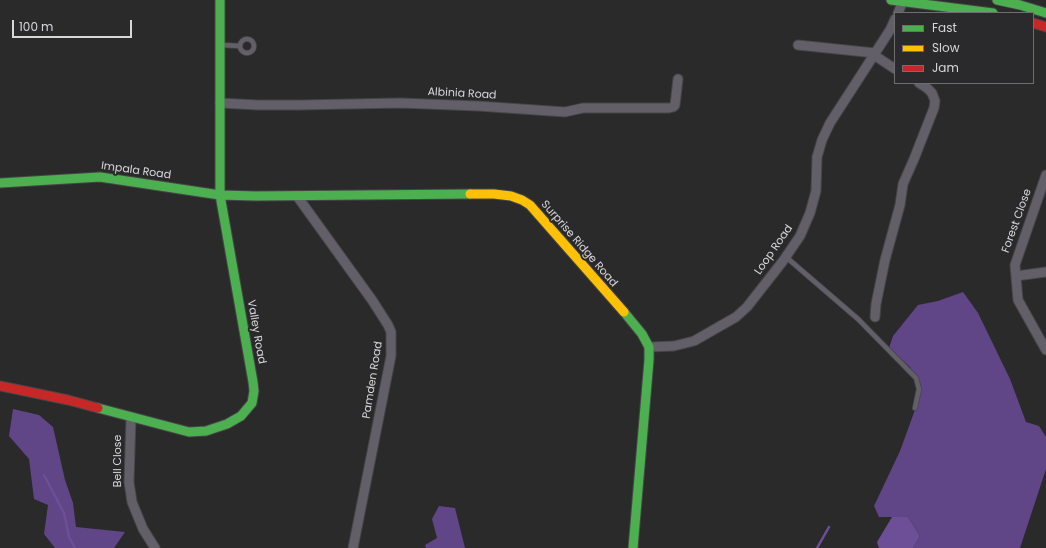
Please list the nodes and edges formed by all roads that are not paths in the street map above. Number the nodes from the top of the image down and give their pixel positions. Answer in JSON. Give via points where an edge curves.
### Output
{"nodes":[{"id":1,"x":220,"y":0,"type":"edge"},
{"id":2,"x":891,"y":0,"type":"edge"},
{"id":3,"x":997,"y":0,"type":"edge"},
{"id":4,"x":903,"y":1,"type":"junction"},
{"id":5,"x":898,"y":12,"type":"edge"},
{"id":6,"x":986,"y":12,"type":"edge"},
{"id":7,"x":1046,"y":13,"type":"edge"},
{"id":8,"x":894,"y":21,"type":"edge"},
{"id":9,"x":1034,"y":23,"type":"edge"},
{"id":10,"x":1046,"y":27,"type":"edge"},
{"id":11,"x":220,"y":45,"type":"junction"},
{"id":12,"x":798,"y":45,"type":"dead end"},
{"id":13,"x":240,"y":46,"type":"dead end"},
{"id":14,"x":875,"y":54,"type":"junction"},
{"id":15,"x":894,"y":68,"type":"edge"},
{"id":16,"x":678,"y":78,"type":"dead end"},
{"id":17,"x":921,"y":84,"type":"edge"},
{"id":18,"x":220,"y":103,"type":"junction"},
{"id":19,"x":1046,"y":175,"type":"edge"},
{"id":20,"x":0,"y":183,"type":"edge"},
{"id":21,"x":220,"y":195,"type":"junction"},
{"id":22,"x":297,"y":196,"type":"junction"},
{"id":23,"x":786,"y":257,"type":"junction"},
{"id":24,"x":1046,"y":272,"type":"edge"},
{"id":25,"x":1016,"y":276,"type":"junction"},
{"id":26,"x":875,"y":317,"type":"dead end"},
{"id":27,"x":649,"y":347,"type":"junction"},
{"id":28,"x":1046,"y":350,"type":"edge"},
{"id":29,"x":0,"y":386,"type":"edge"},
{"id":30,"x":915,"y":408,"type":"dead end"},
{"id":31,"x":131,"y":417,"type":"junction"},
{"id":32,"x":155,"y":548,"type":"edge"},
{"id":33,"x":353,"y":548,"type":"edge"},
{"id":34,"x":633,"y":548,"type":"edge"}],
"edges":[{"from":1,"to":11,"type":"street","name":"Valley Road"},
{"from":2,"to":4,"type":"street"},
{"from":3,"to":7,"type":"street"},
{"from":4,"to":5,"type":"street"},
{"from":4,"to":6,"type":"street"},
{"from":8,"to":14,"type":"street","name":"Loop Road"},
{"from":9,"to":10,"type":"street"},
{"from":11,"to":13,"type":"lane"},
{"from":11,"to":18,"type":"street","name":"Valley Road"},
{"from":12,"to":14,"type":"street"},
{"from":14,"to":15,"type":"street"},
{"from":14,"to":23,"type":"street","name":"Loop Road","via":[[822,140],[817,157],[816,191],[812,208],[800,236]]},
{"from":16,"to":18,"type":"street","name":"Albinia Road","via":[[675,105],[669,108],[583,108],[565,112],[400,103]]},
{"from":17,"to":26,"type":"street","via":[[932,93],[934,108],[903,184]]},
{"from":18,"to":21,"type":"street","name":"Valley Road"},
{"from":19,"to":25,"type":"street","name":"Forest Close","via":[[1015,261]]},
{"from":20,"to":21,"type":"street","name":"Impala Road","via":[[106,177]]},
{"from":21,"to":22,"type":"street","name":"Surprise Ridge Road"},
{"from":21,"to":31,"type":"street","name":"Valley Road","via":[[253,382],[252,403],[236,419],[216,428],[198,432],[179,430]]},
{"from":22,"to":27,"type":"street","name":"Surprise Ridge Road","via":[[494,194],[517,197],[526,202],[544,221],[634,324]]},
{"from":22,"to":33,"type":"street","name":"Pamden Road","via":[[376,305],[391,332],[391,356]]},
{"from":23,"to":27,"type":"street","name":"Loop Road","via":[[747,307],[736,317],[694,341],[674,346]]},
{"from":23,"to":30,"type":"lane","via":[[858,319],[916,378],[918,389]]},
{"from":24,"to":25,"type":"street"},
{"from":25,"to":28,"type":"street","name":"Forest Close","via":[[1018,300]]},
{"from":27,"to":34,"type":"street"},
{"from":29,"to":31,"type":"street","name":"Valley Road","via":[[68,400]]},
{"from":31,"to":32,"type":"street","name":"Bell Close","via":[[129,482],[132,502],[143,529]]}]}
